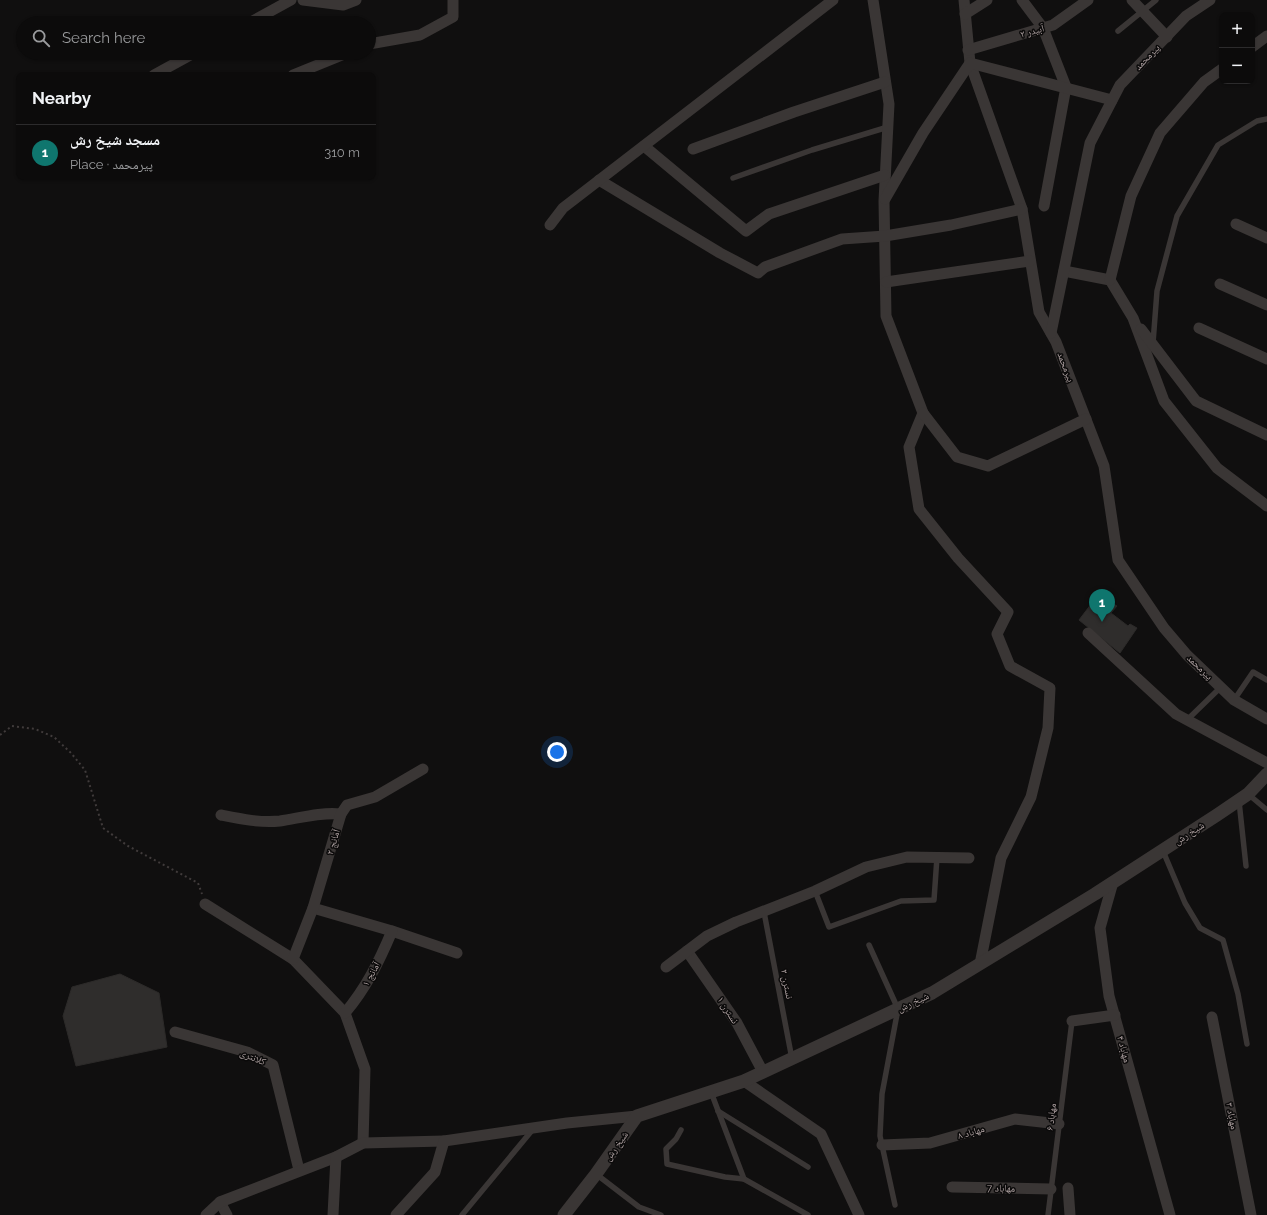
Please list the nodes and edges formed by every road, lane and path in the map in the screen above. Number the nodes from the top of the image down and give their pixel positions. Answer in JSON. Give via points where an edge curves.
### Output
{"nodes":[{"id":1,"x":291,"y":0,"type":"edge"},
{"id":2,"x":303,"y":0,"type":"edge"},
{"id":3,"x":356,"y":0,"type":"edge"},
{"id":4,"x":453,"y":0,"type":"edge"},
{"id":5,"x":833,"y":0,"type":"edge"},
{"id":6,"x":873,"y":0,"type":"edge"},
{"id":7,"x":964,"y":0,"type":"edge"},
{"id":8,"x":987,"y":0,"type":"edge"},
{"id":9,"x":1022,"y":0,"type":"edge"},
{"id":10,"x":1088,"y":0,"type":"edge"},
{"id":11,"x":1132,"y":0,"type":"edge"},
{"id":12,"x":1156,"y":0,"type":"edge"},
{"id":13,"x":1210,"y":0,"type":"edge"},
{"id":14,"x":1142,"y":11,"type":"junction"},
{"id":15,"x":965,"y":14,"type":"junction"},
{"id":16,"x":262,"y":16,"type":"edge"},
{"id":17,"x":1043,"y":28,"type":"junction"},
{"id":18,"x":1118,"y":31,"type":"dead end"},
{"id":19,"x":1167,"y":36,"type":"junction"},
{"id":20,"x":1267,"y":36,"type":"edge"},
{"id":21,"x":376,"y":43,"type":"edge"},
{"id":22,"x":1255,"y":45,"type":"edge"},
{"id":23,"x":968,"y":50,"type":"junction"},
{"id":24,"x":181,"y":60,"type":"edge"},
{"id":25,"x":330,"y":60,"type":"edge"},
{"id":26,"x":970,"y":63,"type":"junction"},
{"id":27,"x":1219,"y":71,"type":"edge"},
{"id":28,"x":159,"y":72,"type":"edge"},
{"id":29,"x":300,"y":72,"type":"edge"},
{"id":30,"x":885,"y":82,"type":"junction"},
{"id":31,"x":1066,"y":87,"type":"junction"},
{"id":32,"x":1112,"y":100,"type":"junction"},
{"id":33,"x":1267,"y":119,"type":"edge"},
{"id":34,"x":888,"y":127,"type":"junction"},
{"id":35,"x":644,"y":146,"type":"junction"},
{"id":36,"x":693,"y":149,"type":"dead end"},
{"id":37,"x":885,"y":175,"type":"junction"},
{"id":38,"x":733,"y":178,"type":"dead end"},
{"id":39,"x":599,"y":180,"type":"junction"},
{"id":40,"x":884,"y":202,"type":"junction"},
{"id":41,"x":1044,"y":206,"type":"dead end"},
{"id":42,"x":1022,"y":209,"type":"junction"},
{"id":43,"x":550,"y":224,"type":"dead end"},
{"id":44,"x":1236,"y":224,"type":"dead end"},
{"id":45,"x":885,"y":236,"type":"junction"},
{"id":46,"x":1267,"y":238,"type":"edge"},
{"id":47,"x":1030,"y":261,"type":"junction"},
{"id":48,"x":1064,"y":271,"type":"junction"},
{"id":49,"x":1110,"y":280,"type":"junction"},
{"id":50,"x":886,"y":282,"type":"junction"},
{"id":51,"x":1220,"y":284,"type":"dead end"},
{"id":52,"x":1267,"y":305,"type":"edge"},
{"id":53,"x":1134,"y":318,"type":"junction"},
{"id":54,"x":1199,"y":328,"type":"dead end"},
{"id":55,"x":1051,"y":333,"type":"junction"},
{"id":56,"x":1153,"y":344,"type":"junction"},
{"id":57,"x":1267,"y":359,"type":"edge"},
{"id":58,"x":923,"y":412,"type":"junction"},
{"id":59,"x":1086,"y":419,"type":"junction"},
{"id":60,"x":1267,"y":435,"type":"edge"},
{"id":61,"x":1267,"y":506,"type":"edge"},
{"id":62,"x":1088,"y":633,"type":"dead end"},
{"id":63,"x":1267,"y":680,"type":"edge"},
{"id":64,"x":1221,"y":687,"type":"junction"},
{"id":65,"x":1234,"y":700,"type":"junction"},
{"id":66,"x":1267,"y":719,"type":"edge"},
{"id":67,"x":1187,"y":720,"type":"junction"},
{"id":68,"x":0,"y":735,"type":"edge"},
{"id":69,"x":1267,"y":763,"type":"edge"},
{"id":70,"x":423,"y":769,"type":"dead end"},
{"id":71,"x":1267,"y":774,"type":"edge"},
{"id":72,"x":1243,"y":797,"type":"junction"},
{"id":73,"x":1267,"y":810,"type":"edge"},
{"id":74,"x":341,"y":814,"type":"junction"},
{"id":75,"x":221,"y":815,"type":"dead end"},
{"id":76,"x":1162,"y":850,"type":"junction"},
{"id":77,"x":937,"y":857,"type":"junction"},
{"id":78,"x":969,"y":858,"type":"dead end"},
{"id":79,"x":1246,"y":866,"type":"dead end"},
{"id":80,"x":1113,"y":882,"type":"junction"},
{"id":81,"x":815,"y":891,"type":"junction"},
{"id":82,"x":205,"y":904,"type":"joint"},
{"id":83,"x":313,"y":908,"type":"junction"},
{"id":84,"x":764,"y":912,"type":"junction"},
{"id":85,"x":392,"y":931,"type":"junction"},
{"id":86,"x":869,"y":944,"type":"dead end"},
{"id":87,"x":687,"y":951,"type":"junction"},
{"id":88,"x":457,"y":954,"type":"dead end"},
{"id":89,"x":293,"y":959,"type":"junction"},
{"id":90,"x":980,"y":964,"type":"junction"},
{"id":91,"x":666,"y":967,"type":"dead end"},
{"id":92,"x":898,"y":1009,"type":"junction"},
{"id":93,"x":344,"y":1013,"type":"junction"},
{"id":94,"x":1115,"y":1015,"type":"junction"},
{"id":95,"x":1212,"y":1017,"type":"dead end"},
{"id":96,"x":1072,"y":1021,"type":"joint"},
{"id":97,"x":175,"y":1032,"type":"dead end"},
{"id":98,"x":1247,"y":1044,"type":"dead end"},
{"id":99,"x":792,"y":1059,"type":"junction"},
{"id":100,"x":763,"y":1072,"type":"junction"},
{"id":101,"x":744,"y":1082,"type":"junction"},
{"id":102,"x":711,"y":1092,"type":"junction"},
{"id":103,"x":718,"y":1111,"type":"junction"},
{"id":104,"x":637,"y":1116,"type":"junction"},
{"id":105,"x":1059,"y":1124,"type":"junction"},
{"id":106,"x":534,"y":1128,"type":"junction"},
{"id":107,"x":681,"y":1130,"type":"dead end"},
{"id":108,"x":444,"y":1141,"type":"junction"},
{"id":109,"x":363,"y":1143,"type":"junction"},
{"id":110,"x":882,"y":1145,"type":"junction"},
{"id":111,"x":336,"y":1157,"type":"junction"},
{"id":112,"x":808,"y":1166,"type":"dead end"},
{"id":113,"x":299,"y":1170,"type":"junction"},
{"id":114,"x":596,"y":1174,"type":"junction"},
{"id":115,"x":744,"y":1179,"type":"junction"},
{"id":116,"x":952,"y":1187,"type":"dead end"},
{"id":117,"x":1068,"y":1188,"type":"dead end"},
{"id":118,"x":1051,"y":1189,"type":"junction"},
{"id":119,"x":220,"y":1202,"type":"junction"},
{"id":120,"x":895,"y":1205,"type":"dead end"},
{"id":121,"x":206,"y":1215,"type":"edge"},
{"id":122,"x":228,"y":1215,"type":"edge"},
{"id":123,"x":333,"y":1215,"type":"edge"},
{"id":124,"x":396,"y":1215,"type":"edge"},
{"id":125,"x":462,"y":1215,"type":"edge"},
{"id":126,"x":564,"y":1215,"type":"edge"},
{"id":127,"x":661,"y":1215,"type":"edge"},
{"id":128,"x":808,"y":1215,"type":"edge"},
{"id":129,"x":859,"y":1215,"type":"edge"},
{"id":130,"x":1048,"y":1215,"type":"edge"},
{"id":131,"x":1070,"y":1215,"type":"edge"},
{"id":132,"x":1170,"y":1215,"type":"edge"},
{"id":133,"x":1251,"y":1215,"type":"edge"}],
"edges":[{"from":1,"to":16,"type":"street"},
{"from":2,"to":3,"type":"street","via":[[343,5]]},
{"from":4,"to":21,"type":"street","via":[[452,18],[420,35]]},
{"from":5,"to":35,"type":"street"},
{"from":6,"to":30,"type":"street"},
{"from":7,"to":15,"type":"street"},
{"from":8,"to":15,"type":"street"},
{"from":9,"to":17,"type":"street"},
{"from":10,"to":17,"type":"street","name":"آبیدر ۲","via":[[1053,25]]},
{"from":11,"to":14,"type":"street"},
{"from":12,"to":14,"type":"lane"},
{"from":13,"to":19,"type":"street","name":"پیرمحمد","via":[[1186,16]]},
{"from":14,"to":18,"type":"lane"},
{"from":14,"to":19,"type":"street"},
{"from":15,"to":23,"type":"street"},
{"from":17,"to":23,"type":"street","name":"آبیدر ۲"},
{"from":17,"to":31,"type":"street"},
{"from":19,"to":32,"type":"street","name":"پیرمحمد","via":[[1120,85]]},
{"from":20,"to":22,"type":"street"},
{"from":23,"to":26,"type":"street"},
{"from":24,"to":28,"type":"street"},
{"from":25,"to":29,"type":"street"},
{"from":26,"to":31,"type":"street"},
{"from":26,"to":40,"type":"street","via":[[923,133]]},
{"from":26,"to":42,"type":"street"},
{"from":27,"to":49,"type":"street","via":[[1204,82],[1160,133],[1131,196]]},
{"from":30,"to":34,"type":"street","via":[[889,104]]},
{"from":30,"to":36,"type":"street"},
{"from":31,"to":32,"type":"street"},
{"from":31,"to":41,"type":"street"},
{"from":32,"to":48,"type":"street","name":"پیرمحمد","via":[[1090,143]]},
{"from":33,"to":56,"type":"lane","via":[[1257,121],[1218,145],[1177,216],[1157,291]]},
{"from":34,"to":37,"type":"street"},
{"from":34,"to":38,"type":"lane"},
{"from":35,"to":37,"type":"street","via":[[746,231],[769,214]]},
{"from":35,"to":39,"type":"street"},
{"from":37,"to":40,"type":"street"},
{"from":39,"to":43,"type":"street","via":[[563,208]]},
{"from":39,"to":45,"type":"street","via":[[758,273],[765,267],[842,239]]},
{"from":40,"to":45,"type":"street"},
{"from":42,"to":45,"type":"street"},
{"from":42,"to":47,"type":"street"},
{"from":44,"to":46,"type":"street"},
{"from":45,"to":50,"type":"street"},
{"from":47,"to":50,"type":"street"},
{"from":47,"to":55,"type":"street","via":[[1038,312]]},
{"from":48,"to":49,"type":"street"},
{"from":48,"to":55,"type":"street","name":"پیرمحمد"},
{"from":49,"to":53,"type":"street"},
{"from":50,"to":58,"type":"street","via":[[886,316]]},
{"from":51,"to":52,"type":"street"},
{"from":53,"to":56,"type":"street"},
{"from":53,"to":61,"type":"street","via":[[1164,401],[1216,468]]},
{"from":54,"to":57,"type":"street"},
{"from":55,"to":59,"type":"street","name":"پیرمحمد"},
{"from":56,"to":60,"type":"street","via":[[1196,401]]},
{"from":58,"to":59,"type":"street","via":[[957,457],[988,466]]},
{"from":58,"to":90,"type":"street","via":[[909,447],[920,509],[958,558],[1008,612],[997,634],[1010,666],[1050,688],[1048,728],[1031,798],[1001,858]]},
{"from":59,"to":64,"type":"street","name":"پیرمحمد","via":[[1104,466],[1118,560],[1164,628],[1187,655]]},
{"from":62,"to":67,"type":"street","via":[[1176,714]]},
{"from":63,"to":65,"type":"lane","via":[[1253,672]]},
{"from":64,"to":65,"type":"street","name":"پیرمحمد"},
{"from":64,"to":67,"type":"lane"},
{"from":65,"to":66,"type":"street","name":"پیرمحمد"},
{"from":67,"to":69,"type":"street"},
{"from":68,"to":82,"type":"path","via":[[12,726],[35,729],[54,737],[85,770],[103,828],[128,846],[198,883]]},
{"from":70,"to":74,"type":"street","via":[[375,797],[347,805]]},
{"from":71,"to":72,"type":"street","name":"شیخ رش"},
{"from":72,"to":73,"type":"lane"},
{"from":72,"to":76,"type":"street","name":"شیخ رش"},
{"from":72,"to":79,"type":"lane"},
{"from":74,"to":75,"type":"street","via":[[329,813],[258,822]]},
{"from":74,"to":83,"type":"street","name":"آمانج ۲"},
{"from":76,"to":80,"type":"street","name":"شیخ رش"},
{"from":76,"to":98,"type":"lane","via":[[1185,903],[1200,928],[1223,940],[1238,994]]},
{"from":77,"to":78,"type":"street"},
{"from":77,"to":81,"type":"street","via":[[907,857],[866,867]]},
{"from":77,"to":81,"type":"lane","via":[[934,900],[901,901],[829,927]]},
{"from":80,"to":90,"type":"street","name":"شیخ رش"},
{"from":80,"to":94,"type":"street","name":"مهاباد ۴","via":[[1100,928],[1109,996]]},
{"from":81,"to":84,"type":"street"},
{"from":82,"to":89,"type":"street"},
{"from":83,"to":85,"type":"street"},
{"from":83,"to":89,"type":"street","name":"آمانج ۲"},
{"from":84,"to":87,"type":"street","via":[[707,936]]},
{"from":84,"to":99,"type":"lane","name":"نسترن ۲"},
{"from":85,"to":88,"type":"street"},
{"from":85,"to":93,"type":"street","name":"آمانج ۱","via":[[376,967],[360,994]]},
{"from":86,"to":92,"type":"lane"},
{"from":87,"to":91,"type":"street"},
{"from":87,"to":100,"type":"street","name":"نسترن ۱","via":[[737,1023]]},
{"from":89,"to":93,"type":"street"},
{"from":90,"to":92,"type":"street","name":"شیخ رش","via":[[932,993]]},
{"from":92,"to":99,"type":"street","name":"شیخ رش"},
{"from":92,"to":110,"type":"lane","via":[[882,1094]]},
{"from":93,"to":109,"type":"street","via":[[365,1069]]},
{"from":94,"to":96,"type":"street"},
{"from":94,"to":132,"type":"street","name":"مهاباد ۴"},
{"from":95,"to":133,"type":"street","name":"مهاباد ۳"},
{"from":96,"to":105,"type":"lane","name":"مهاباد ۶"},
{"from":97,"to":113,"type":"street","name":"کلانتری","via":[[247,1052],[273,1065]]},
{"from":99,"to":100,"type":"street","name":"شیخ رش"},
{"from":100,"to":101,"type":"street","name":"شیخ رش"},
{"from":101,"to":102,"type":"street","name":"شیخ رش"},
{"from":101,"to":129,"type":"street","via":[[821,1134]]},
{"from":102,"to":103,"type":"lane"},
{"from":102,"to":104,"type":"street","name":"شیخ رش"},
{"from":103,"to":112,"type":"lane"},
{"from":103,"to":115,"type":"lane"},
{"from":104,"to":106,"type":"street"},
{"from":104,"to":114,"type":"street","name":"شیخ رش"},
{"from":105,"to":110,"type":"street","name":"مهاباد ۸","via":[[1015,1119],[930,1143]]},
{"from":105,"to":118,"type":"lane","name":"مهاباد ۶"},
{"from":106,"to":108,"type":"street"},
{"from":106,"to":125,"type":"lane"},
{"from":107,"to":115,"type":"lane","via":[[666,1149],[667,1164]]},
{"from":108,"to":109,"type":"street"},
{"from":108,"to":124,"type":"street","via":[[435,1172]]},
{"from":109,"to":111,"type":"street"},
{"from":110,"to":120,"type":"lane"},
{"from":111,"to":113,"type":"street"},
{"from":111,"to":123,"type":"street"},
{"from":113,"to":119,"type":"street"},
{"from":114,"to":126,"type":"street","name":"شیخ رش"},
{"from":114,"to":127,"type":"lane","via":[[639,1207]]},
{"from":115,"to":128,"type":"lane"},
{"from":116,"to":118,"type":"street","name":"مهاباد 7"},
{"from":117,"to":131,"type":"street"},
{"from":118,"to":130,"type":"lane","name":"مهاباد ۶"},
{"from":119,"to":121,"type":"street"},
{"from":119,"to":122,"type":"street"}]}
